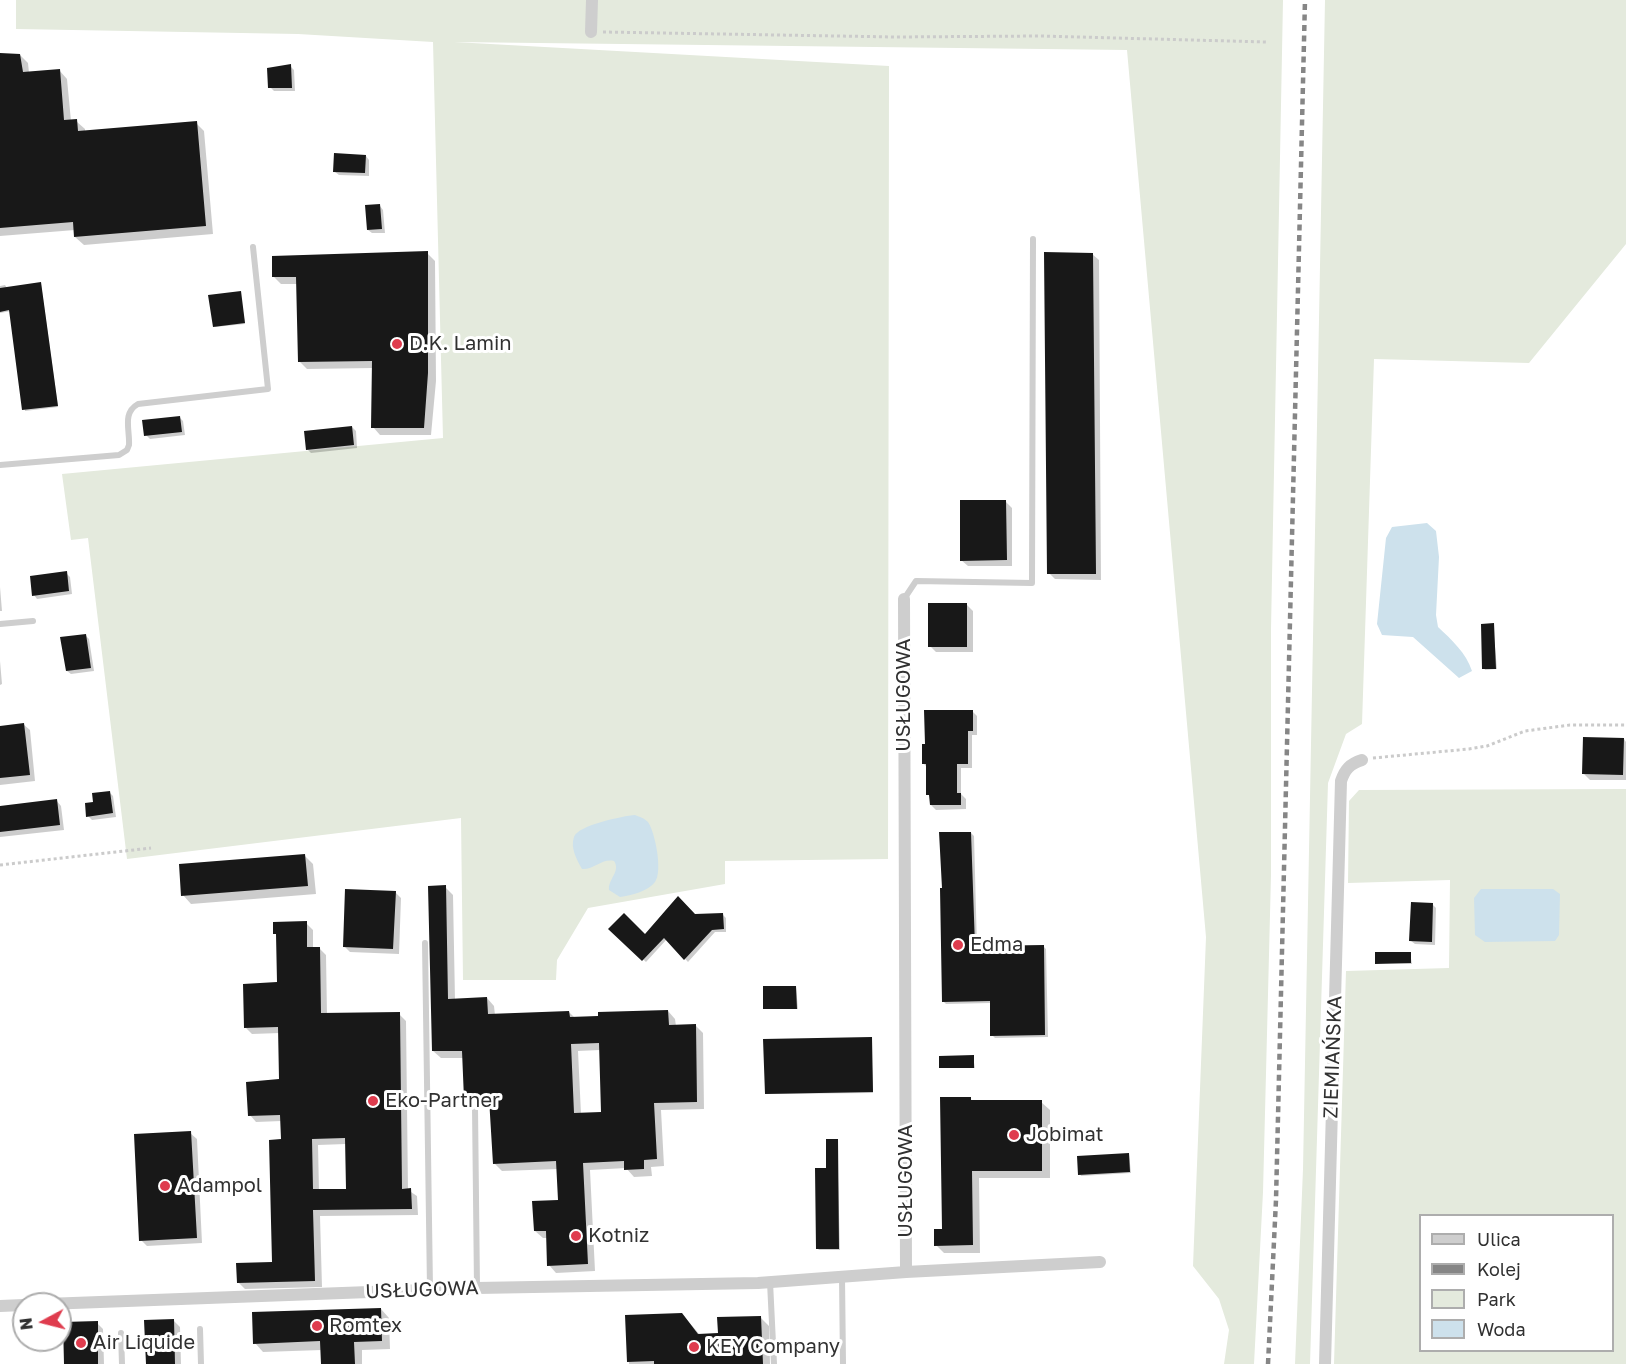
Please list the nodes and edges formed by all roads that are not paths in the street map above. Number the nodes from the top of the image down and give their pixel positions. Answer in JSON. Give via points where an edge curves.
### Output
{"nodes":[{"id":1,"x":592,"y":0,"type":"edge"},
{"id":2,"x":591,"y":32,"type":"road end"},
{"id":3,"x":1034,"y":239,"type":"dead end"},
{"id":4,"x":253,"y":247,"type":"dead end"},
{"id":5,"x":0,"y":465,"type":"edge"},
{"id":6,"x":904,"y":599,"type":"joint"},
{"id":7,"x":33,"y":621,"type":"dead end"},
{"id":8,"x":0,"y":624,"type":"edge"},
{"id":9,"x":1362,"y":760,"type":"road end"},
{"id":10,"x":425,"y":943,"type":"dead end"},
{"id":11,"x":475,"y":1107,"type":"dead end"},
{"id":12,"x":1100,"y":1262,"type":"dead end"},
{"id":13,"x":906,"y":1272,"type":"junction"},
{"id":14,"x":842,"y":1276,"type":"junction"},
{"id":15,"x":770,"y":1282,"type":"junction"},
{"id":16,"x":477,"y":1288,"type":"junction"},
{"id":17,"x":430,"y":1290,"type":"junction"},
{"id":18,"x":72,"y":1303,"type":"edge"},
{"id":19,"x":200,"y":1329,"type":"dead end"},
{"id":20,"x":121,"y":1333,"type":"dead end"},
{"id":21,"x":122,"y":1364,"type":"edge"},
{"id":22,"x":201,"y":1364,"type":"edge"},
{"id":23,"x":774,"y":1364,"type":"edge"},
{"id":24,"x":843,"y":1364,"type":"edge"},
{"id":25,"x":1325,"y":1364,"type":"edge"}],
"edges":[{"from":1,"to":2,"type":"street"},
{"from":3,"to":6,"type":"lane","name":"USŁUGOWA","via":[[1032,583],[916,581]]},
{"from":4,"to":5,"type":"lane","via":[[268,389],[138,404],[128,415],[129,445],[119,455]]},
{"from":6,"to":13,"type":"street","name":"USŁUGOWA"},
{"from":7,"to":8,"type":"lane"},
{"from":9,"to":25,"type":"street","name":"ZIEMIAŃSKA","via":[[1351,764],[1341,781]]},
{"from":10,"to":17,"type":"lane"},
{"from":11,"to":16,"type":"lane"},
{"from":12,"to":13,"type":"street","name":"USŁUGOWA"},
{"from":13,"to":14,"type":"street","name":"USŁUGOWA"},
{"from":14,"to":15,"type":"street","name":"USŁUGOWA"},
{"from":14,"to":24,"type":"lane"},
{"from":15,"to":16,"type":"street","name":"USŁUGOWA"},
{"from":15,"to":23,"type":"lane"},
{"from":16,"to":17,"type":"street","name":"USŁUGOWA"},
{"from":17,"to":18,"type":"street","name":"USŁUGOWA"},
{"from":19,"to":22,"type":"lane"},
{"from":20,"to":21,"type":"lane"}]}
